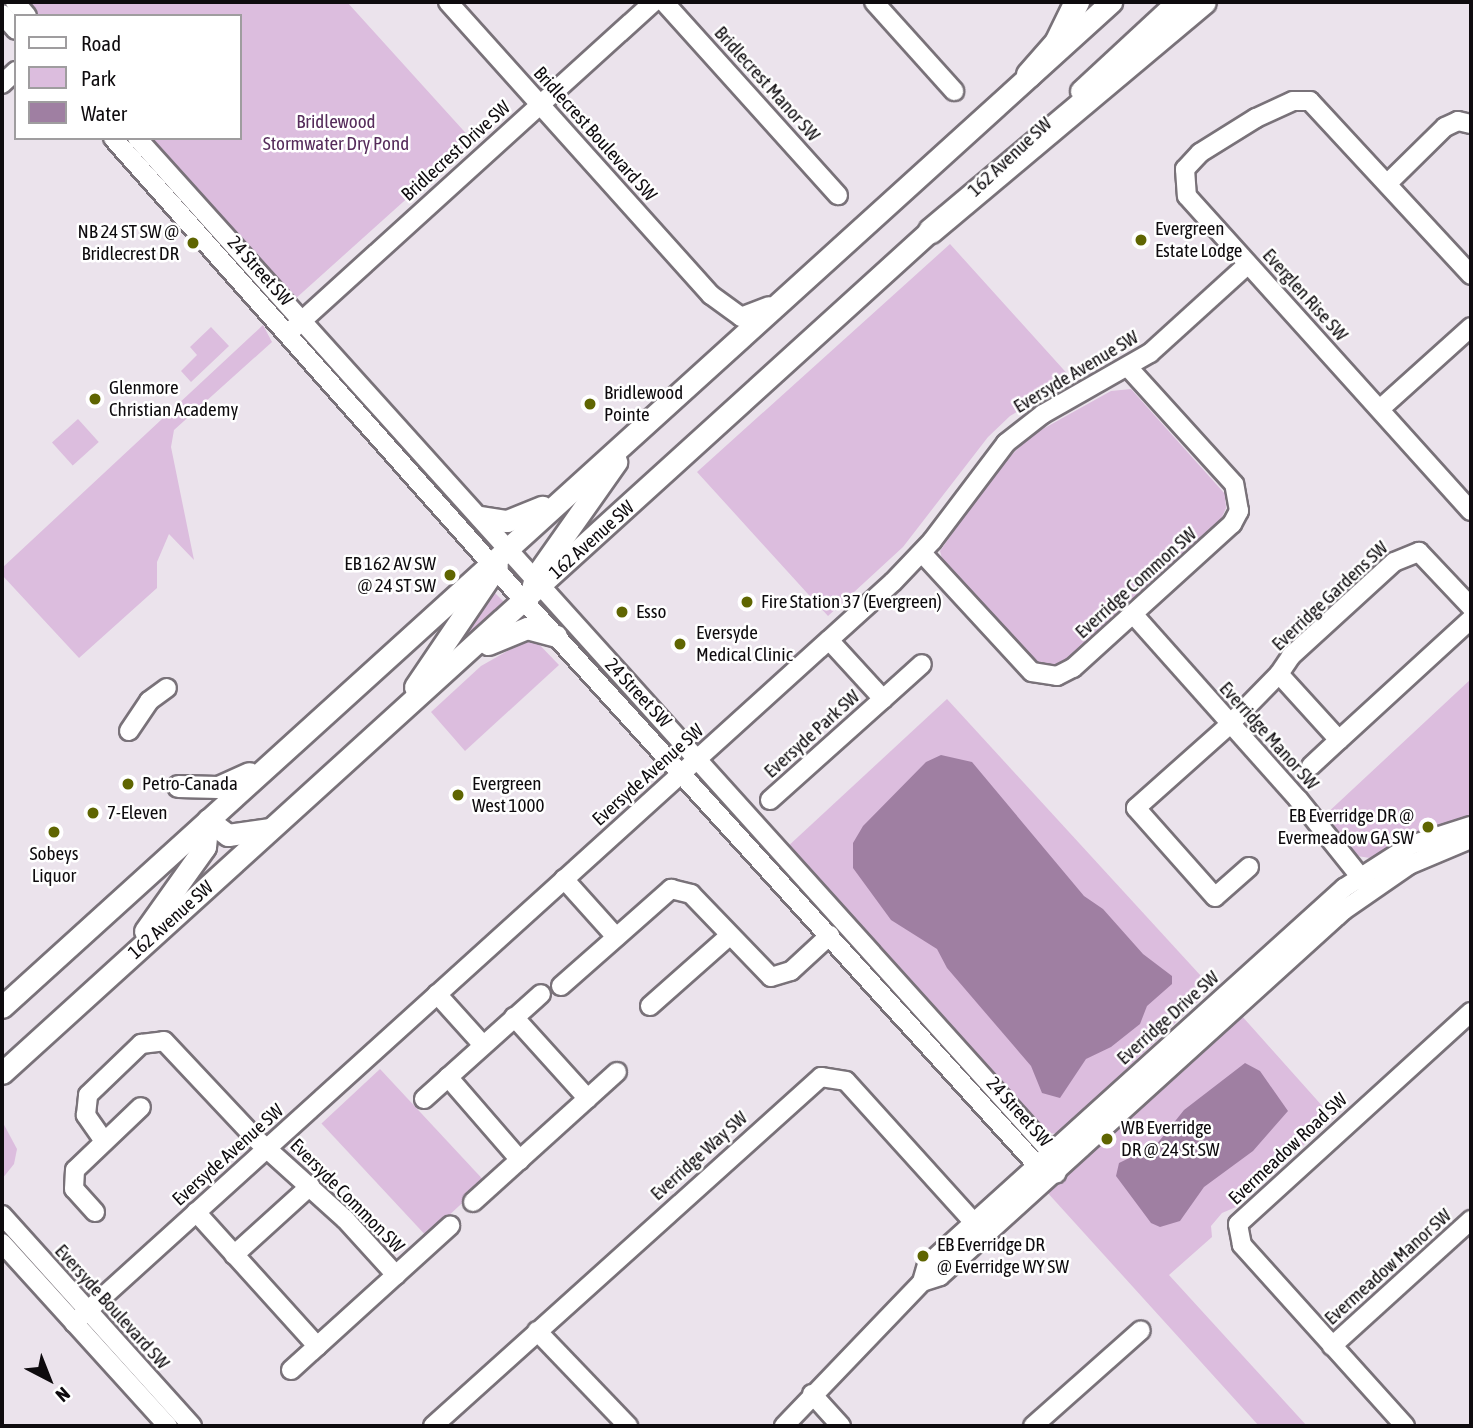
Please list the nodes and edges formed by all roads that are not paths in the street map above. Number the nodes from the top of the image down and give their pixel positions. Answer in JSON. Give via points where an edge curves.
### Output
{"nodes":[{"id":1,"x":448,"y":2,"type":"edge"},
{"id":2,"x":654,"y":2,"type":"edge"},
{"id":3,"x":664,"y":2,"type":"edge"},
{"id":4,"x":874,"y":2,"type":"edge"},
{"id":5,"x":1077,"y":2,"type":"edge"},
{"id":6,"x":1111,"y":2,"type":"edge"},
{"id":7,"x":1177,"y":2,"type":"edge"},
{"id":8,"x":1204,"y":2,"type":"edge"},
{"id":9,"x":2,"y":14,"type":"edge"},
{"id":10,"x":14,"y":28,"type":"edge"},
{"id":11,"x":1029,"y":75,"type":"junction"},
{"id":12,"x":954,"y":91,"type":"dead end"},
{"id":13,"x":540,"y":104,"type":"junction"},
{"id":14,"x":1471,"y":124,"type":"edge"},
{"id":15,"x":115,"y":140,"type":"edge"},
{"id":16,"x":139,"y":140,"type":"edge"},
{"id":17,"x":1388,"y":183,"type":"junction"},
{"id":18,"x":838,"y":195,"type":"dead end"},
{"id":19,"x":931,"y":231,"type":"junction"},
{"id":20,"x":1248,"y":264,"type":"junction"},
{"id":21,"x":1471,"y":275,"type":"edge"},
{"id":22,"x":711,"y":295,"type":"junction"},
{"id":23,"x":775,"y":303,"type":"junction"},
{"id":24,"x":295,"y":327,"type":"junction"},
{"id":25,"x":1471,"y":327,"type":"edge"},
{"id":26,"x":713,"y":359,"type":"junction"},
{"id":27,"x":1129,"y":368,"type":"junction"},
{"id":28,"x":1380,"y":409,"type":"junction"},
{"id":29,"x":645,"y":424,"type":"junction"},
{"id":30,"x":569,"y":493,"type":"junction"},
{"id":31,"x":1471,"y":511,"type":"edge"},
{"id":32,"x":481,"y":517,"type":"junction"},
{"id":33,"x":922,"y":553,"type":"junction"},
{"id":34,"x":498,"y":555,"type":"junction"},
{"id":35,"x":533,"y":594,"type":"junction"},
{"id":36,"x":1471,"y":607,"type":"edge"},
{"id":37,"x":1133,"y":614,"type":"junction"},
{"id":38,"x":1471,"y":619,"type":"edge"},
{"id":39,"x":556,"y":636,"type":"junction"},
{"id":40,"x":829,"y":640,"type":"junction"},
{"id":41,"x":458,"y":660,"type":"junction"},
{"id":42,"x":922,"y":664,"type":"dead end"},
{"id":43,"x":1279,"y":674,"type":"junction"},
{"id":44,"x":167,"y":688,"type":"dead end"},
{"id":45,"x":883,"y":699,"type":"junction"},
{"id":46,"x":1229,"y":724,"type":"junction"},
{"id":47,"x":387,"y":725,"type":"junction"},
{"id":48,"x":129,"y":731,"type":"dead end"},
{"id":49,"x":1339,"y":740,"type":"junction"},
{"id":50,"x":698,"y":758,"type":"junction"},
{"id":51,"x":276,"y":759,"type":"junction"},
{"id":52,"x":1311,"y":766,"type":"dead end"},
{"id":53,"x":683,"y":772,"type":"junction"},
{"id":54,"x":178,"y":786,"type":"dead end"},
{"id":55,"x":770,"y":800,"type":"dead end"},
{"id":56,"x":208,"y":820,"type":"junction"},
{"id":57,"x":1471,"y":826,"type":"edge"},
{"id":58,"x":273,"y":828,"type":"junction"},
{"id":59,"x":1471,"y":839,"type":"edge"},
{"id":60,"x":1249,"y":867,"type":"dead end"},
{"id":61,"x":564,"y":879,"type":"junction"},
{"id":62,"x":1365,"y":882,"type":"junction"},
{"id":63,"x":830,"y":935,"type":"junction"},
{"id":64,"x":729,"y":936,"type":"junction"},
{"id":65,"x":616,"y":937,"type":"junction"},
{"id":66,"x":122,"y":964,"type":"junction"},
{"id":67,"x":561,"y":986,"type":"dead end"},
{"id":68,"x":437,"y":994,"type":"junction"},
{"id":69,"x":541,"y":994,"type":"dead end"},
{"id":70,"x":1229,"y":1003,"type":"junction"},
{"id":71,"x":4,"y":1005,"type":"edge"},
{"id":72,"x":650,"y":1006,"type":"dead end"},
{"id":73,"x":1471,"y":1012,"type":"edge"},
{"id":74,"x":514,"y":1017,"type":"junction"},
{"id":75,"x":483,"y":1045,"type":"junction"},
{"id":76,"x":617,"y":1072,"type":"dead end"},
{"id":77,"x":2,"y":1073,"type":"edge"},
{"id":78,"x":448,"y":1077,"type":"junction"},
{"id":79,"x":424,"y":1099,"type":"dead end"},
{"id":80,"x":588,"y":1099,"type":"junction"},
{"id":81,"x":141,"y":1107,"type":"dead end"},
{"id":82,"x":104,"y":1141,"type":"junction"},
{"id":83,"x":267,"y":1148,"type":"junction"},
{"id":84,"x":1051,"y":1152,"type":"junction"},
{"id":85,"x":520,"y":1160,"type":"junction"},
{"id":86,"x":1037,"y":1165,"type":"junction"},
{"id":87,"x":1056,"y":1172,"type":"junction"},
{"id":88,"x":310,"y":1186,"type":"junction"},
{"id":89,"x":474,"y":1202,"type":"dead end"},
{"id":90,"x":95,"y":1212,"type":"dead end"},
{"id":91,"x":196,"y":1212,"type":"junction"},
{"id":92,"x":2,"y":1215,"type":"edge"},
{"id":93,"x":1471,"y":1220,"type":"edge"},
{"id":94,"x":450,"y":1226,"type":"dead end"},
{"id":95,"x":979,"y":1229,"type":"junction"},
{"id":96,"x":2,"y":1243,"type":"edge"},
{"id":97,"x":234,"y":1255,"type":"junction"},
{"id":98,"x":396,"y":1275,"type":"junction"},
{"id":99,"x":81,"y":1317,"type":"junction"},
{"id":100,"x":1141,"y":1329,"type":"dead end"},
{"id":101,"x":537,"y":1331,"type":"junction"},
{"id":102,"x":317,"y":1346,"type":"junction"},
{"id":103,"x":1332,"y":1346,"type":"junction"},
{"id":104,"x":291,"y":1370,"type":"dead end"},
{"id":105,"x":811,"y":1394,"type":"junction"},
{"id":106,"x":168,"y":1426,"type":"edge"},
{"id":107,"x":192,"y":1426,"type":"edge"},
{"id":108,"x":433,"y":1426,"type":"edge"},
{"id":109,"x":628,"y":1426,"type":"edge"},
{"id":110,"x":784,"y":1426,"type":"edge"},
{"id":111,"x":841,"y":1426,"type":"edge"},
{"id":112,"x":1033,"y":1426,"type":"edge"},
{"id":113,"x":1405,"y":1426,"type":"edge"}],
"edges":[{"from":1,"to":13,"type":"street","name":"Bridlecrest Boulevard SW"},
{"from":2,"to":13,"type":"street","name":"Bridlecrest Drive SW"},
{"from":3,"to":18,"type":"street","name":"Bridlecrest Manor SW"},
{"from":4,"to":12,"type":"street"},
{"from":5,"to":11,"type":"highway","via":[[1057,43]]},
{"from":6,"to":11,"type":"main road"},
{"from":7,"to":19,"type":"main road","name":"162 Avenue SW"},
{"from":8,"to":19,"type":"highway"},
{"from":9,"to":10,"type":"street"},
{"from":11,"to":23,"type":"main road"},
{"from":13,"to":22,"type":"street","name":"Bridlecrest Boulevard SW"},
{"from":13,"to":24,"type":"street","name":"Bridlecrest Drive SW"},
{"from":14,"to":17,"type":"street","via":[[1458,121],[1445,127]]},
{"from":15,"to":24,"type":"street","name":"24 Street SW"},
{"from":16,"to":24,"type":"street","name":"24 Street SW"},
{"from":17,"to":20,"type":"street","name":"Everglen Rise SW","via":[[1316,104],[1300,100],[1256,118],[1194,157],[1183,176],[1187,196]]},
{"from":17,"to":21,"type":"street","name":"Everglen Rise SW"},
{"from":19,"to":35,"type":"main road","name":"162 Avenue SW"},
{"from":20,"to":27,"type":"street","name":"Eversyde Avenue SW"},
{"from":20,"to":28,"type":"street","name":"Everglen Rise SW"},
{"from":22,"to":23,"type":"street","via":[[743,317]]},
{"from":22,"to":26,"type":"street","via":[[729,328]]},
{"from":23,"to":26,"type":"main road"},
{"from":24,"to":32,"type":"street","name":"24 Street SW"},
{"from":24,"to":34,"type":"street","name":"24 Street SW"},
{"from":25,"to":28,"type":"street"},
{"from":26,"to":29,"type":"main road"},
{"from":27,"to":33,"type":"street","name":"Eversyde Avenue SW","via":[[1017,433]]},
{"from":27,"to":37,"type":"street","name":"Everridge Common SW","via":[[1234,484],[1240,499],[1232,524]]},
{"from":28,"to":31,"type":"street","name":"Everglen Rise SW"},
{"from":29,"to":30,"type":"main road"},
{"from":29,"to":35,"type":"main road"},
{"from":30,"to":32,"type":"main road","via":[[518,519]]},
{"from":30,"to":34,"type":"main road"},
{"from":32,"to":34,"type":"street","name":"24 Street SW"},
{"from":33,"to":37,"type":"street","name":"Everridge Common SW","via":[[1026,667],[1042,676],[1066,673]]},
{"from":33,"to":40,"type":"street","name":"Eversyde Avenue SW"},
{"from":34,"to":35,"type":"street","name":"24 Street SW"},
{"from":34,"to":35,"type":"street","name":"24 Street SW"},
{"from":34,"to":47,"type":"main road"},
{"from":34,"to":51,"type":"main road"},
{"from":35,"to":39,"type":"street","name":"24 Street SW"},
{"from":35,"to":41,"type":"main road","name":"162 Avenue SW"},
{"from":35,"to":50,"type":"street","name":"24 Street SW"},
{"from":36,"to":43,"type":"street","name":"Everridge Gardens SW","via":[[1424,556],[1412,551],[1291,656]]},
{"from":37,"to":46,"type":"street","name":"Everridge Manor SW"},
{"from":38,"to":49,"type":"street"},
{"from":39,"to":41,"type":"main road","via":[[536,628],[518,629]]},
{"from":39,"to":53,"type":"street","name":"24 Street SW"},
{"from":40,"to":45,"type":"street","name":"Eversyde Park SW"},
{"from":40,"to":50,"type":"street","name":"Eversyde Avenue SW"},
{"from":41,"to":47,"type":"main road","name":"162 Avenue SW"},
{"from":42,"to":45,"type":"street","name":"Eversyde Park SW"},
{"from":43,"to":46,"type":"street","name":"Everridge Gardens SW"},
{"from":43,"to":49,"type":"street","name":"Everridge Gardens SW"},
{"from":44,"to":48,"type":"street","via":[[149,701]]},
{"from":45,"to":55,"type":"street","name":"Eversyde Park SW"},
{"from":46,"to":60,"type":"street","name":"Everridge Gardens SW","via":[[1136,808],[1216,897]]},
{"from":46,"to":62,"type":"street","name":"Everridge Manor SW"},
{"from":47,"to":58,"type":"main road","name":"162 Avenue SW"},
{"from":49,"to":52,"type":"street"},
{"from":50,"to":53,"type":"street","name":"Eversyde Avenue SW"},
{"from":50,"to":84,"type":"street","name":"24 Street SW"},
{"from":51,"to":54,"type":"main road","via":[[218,787]]},
{"from":51,"to":56,"type":"main road"},
{"from":53,"to":61,"type":"street","name":"Eversyde Avenue SW"},
{"from":53,"to":63,"type":"street","name":"24 Street SW"},
{"from":56,"to":58,"type":"main road","via":[[220,831],[239,837]]},
{"from":56,"to":66,"type":"main road","via":[[205,847]]},
{"from":56,"to":71,"type":"main road"},
{"from":57,"to":62,"type":"street","name":"Everridge Drive SW","via":[[1420,841]]},
{"from":58,"to":66,"type":"main road","name":"162 Avenue SW"},
{"from":59,"to":62,"type":"street","name":"Everridge Drive SW"},
{"from":61,"to":65,"type":"street"},
{"from":61,"to":68,"type":"street","name":"Eversyde Avenue SW"},
{"from":62,"to":70,"type":"street","name":"Everridge Drive SW"},
{"from":63,"to":64,"type":"street","via":[[791,971],[776,978],[759,969]]},
{"from":63,"to":86,"type":"street","name":"24 Street SW"},
{"from":64,"to":65,"type":"street","via":[[691,894],[679,888],[661,895]]},
{"from":64,"to":72,"type":"street"},
{"from":65,"to":67,"type":"street"},
{"from":66,"to":77,"type":"main road","name":"162 Avenue SW"},
{"from":68,"to":75,"type":"street"},
{"from":68,"to":83,"type":"street","name":"Eversyde Avenue SW"},
{"from":69,"to":74,"type":"street"},
{"from":70,"to":84,"type":"street","name":"Everridge Drive SW"},
{"from":70,"to":87,"type":"street","name":"Everridge Drive SW"},
{"from":73,"to":103,"type":"street","name":"Evermeadow Road SW","via":[[1238,1224],[1242,1245]]},
{"from":74,"to":75,"type":"street"},
{"from":74,"to":80,"type":"street"},
{"from":75,"to":78,"type":"street"},
{"from":76,"to":80,"type":"street"},
{"from":78,"to":79,"type":"street"},
{"from":78,"to":85,"type":"street"},
{"from":80,"to":85,"type":"street"},
{"from":81,"to":82,"type":"street"},
{"from":82,"to":83,"type":"street","name":"Eversyde Common SW","via":[[86,1115],[88,1095],[141,1044],[158,1039],[172,1047]]},
{"from":82,"to":90,"type":"street","via":[[72,1175],[75,1189]]},
{"from":83,"to":88,"type":"street","name":"Eversyde Common SW"},
{"from":83,"to":91,"type":"street","name":"Eversyde Avenue SW"},
{"from":84,"to":86,"type":"street","name":"Everridge Drive SW"},
{"from":84,"to":87,"type":"street","name":"24 Street SW"},
{"from":85,"to":89,"type":"street"},
{"from":86,"to":87,"type":"street","name":"24 Street SW"},
{"from":86,"to":95,"type":"street","name":"Everridge Drive SW"},
{"from":87,"to":95,"type":"street","name":"Everridge Drive SW"},
{"from":88,"to":97,"type":"street"},
{"from":88,"to":98,"type":"street","name":"Eversyde Common SW"},
{"from":91,"to":97,"type":"street"},
{"from":91,"to":99,"type":"street","name":"Eversyde Avenue SW"},
{"from":92,"to":99,"type":"street","name":"Eversyde Boulevard SW"},
{"from":93,"to":103,"type":"street","name":"Evermeadow Manor SW"},
{"from":94,"to":98,"type":"street","name":"Eversyde Common SW"},
{"from":95,"to":101,"type":"street","name":"Everridge Way SW","via":[[846,1081],[821,1077]]},
{"from":95,"to":105,"type":"street","name":"Everridge Drive SW","via":[[927,1265],[922,1282]]},
{"from":96,"to":99,"type":"street","name":"Eversyde Boulevard SW"},
{"from":97,"to":102,"type":"street"},
{"from":98,"to":102,"type":"street","name":"Eversyde Common SW"},
{"from":99,"to":106,"type":"street","name":"Eversyde Boulevard SW"},
{"from":99,"to":107,"type":"street","name":"Eversyde Boulevard SW"},
{"from":100,"to":112,"type":"street"},
{"from":101,"to":108,"type":"street","name":"Everridge Way SW"},
{"from":101,"to":109,"type":"street"},
{"from":102,"to":104,"type":"street","name":"Eversyde Common SW"},
{"from":103,"to":113,"type":"street","name":"Evermeadow Road SW"},
{"from":105,"to":110,"type":"street","name":"Everridge Drive SW"},
{"from":105,"to":111,"type":"street"}]}
